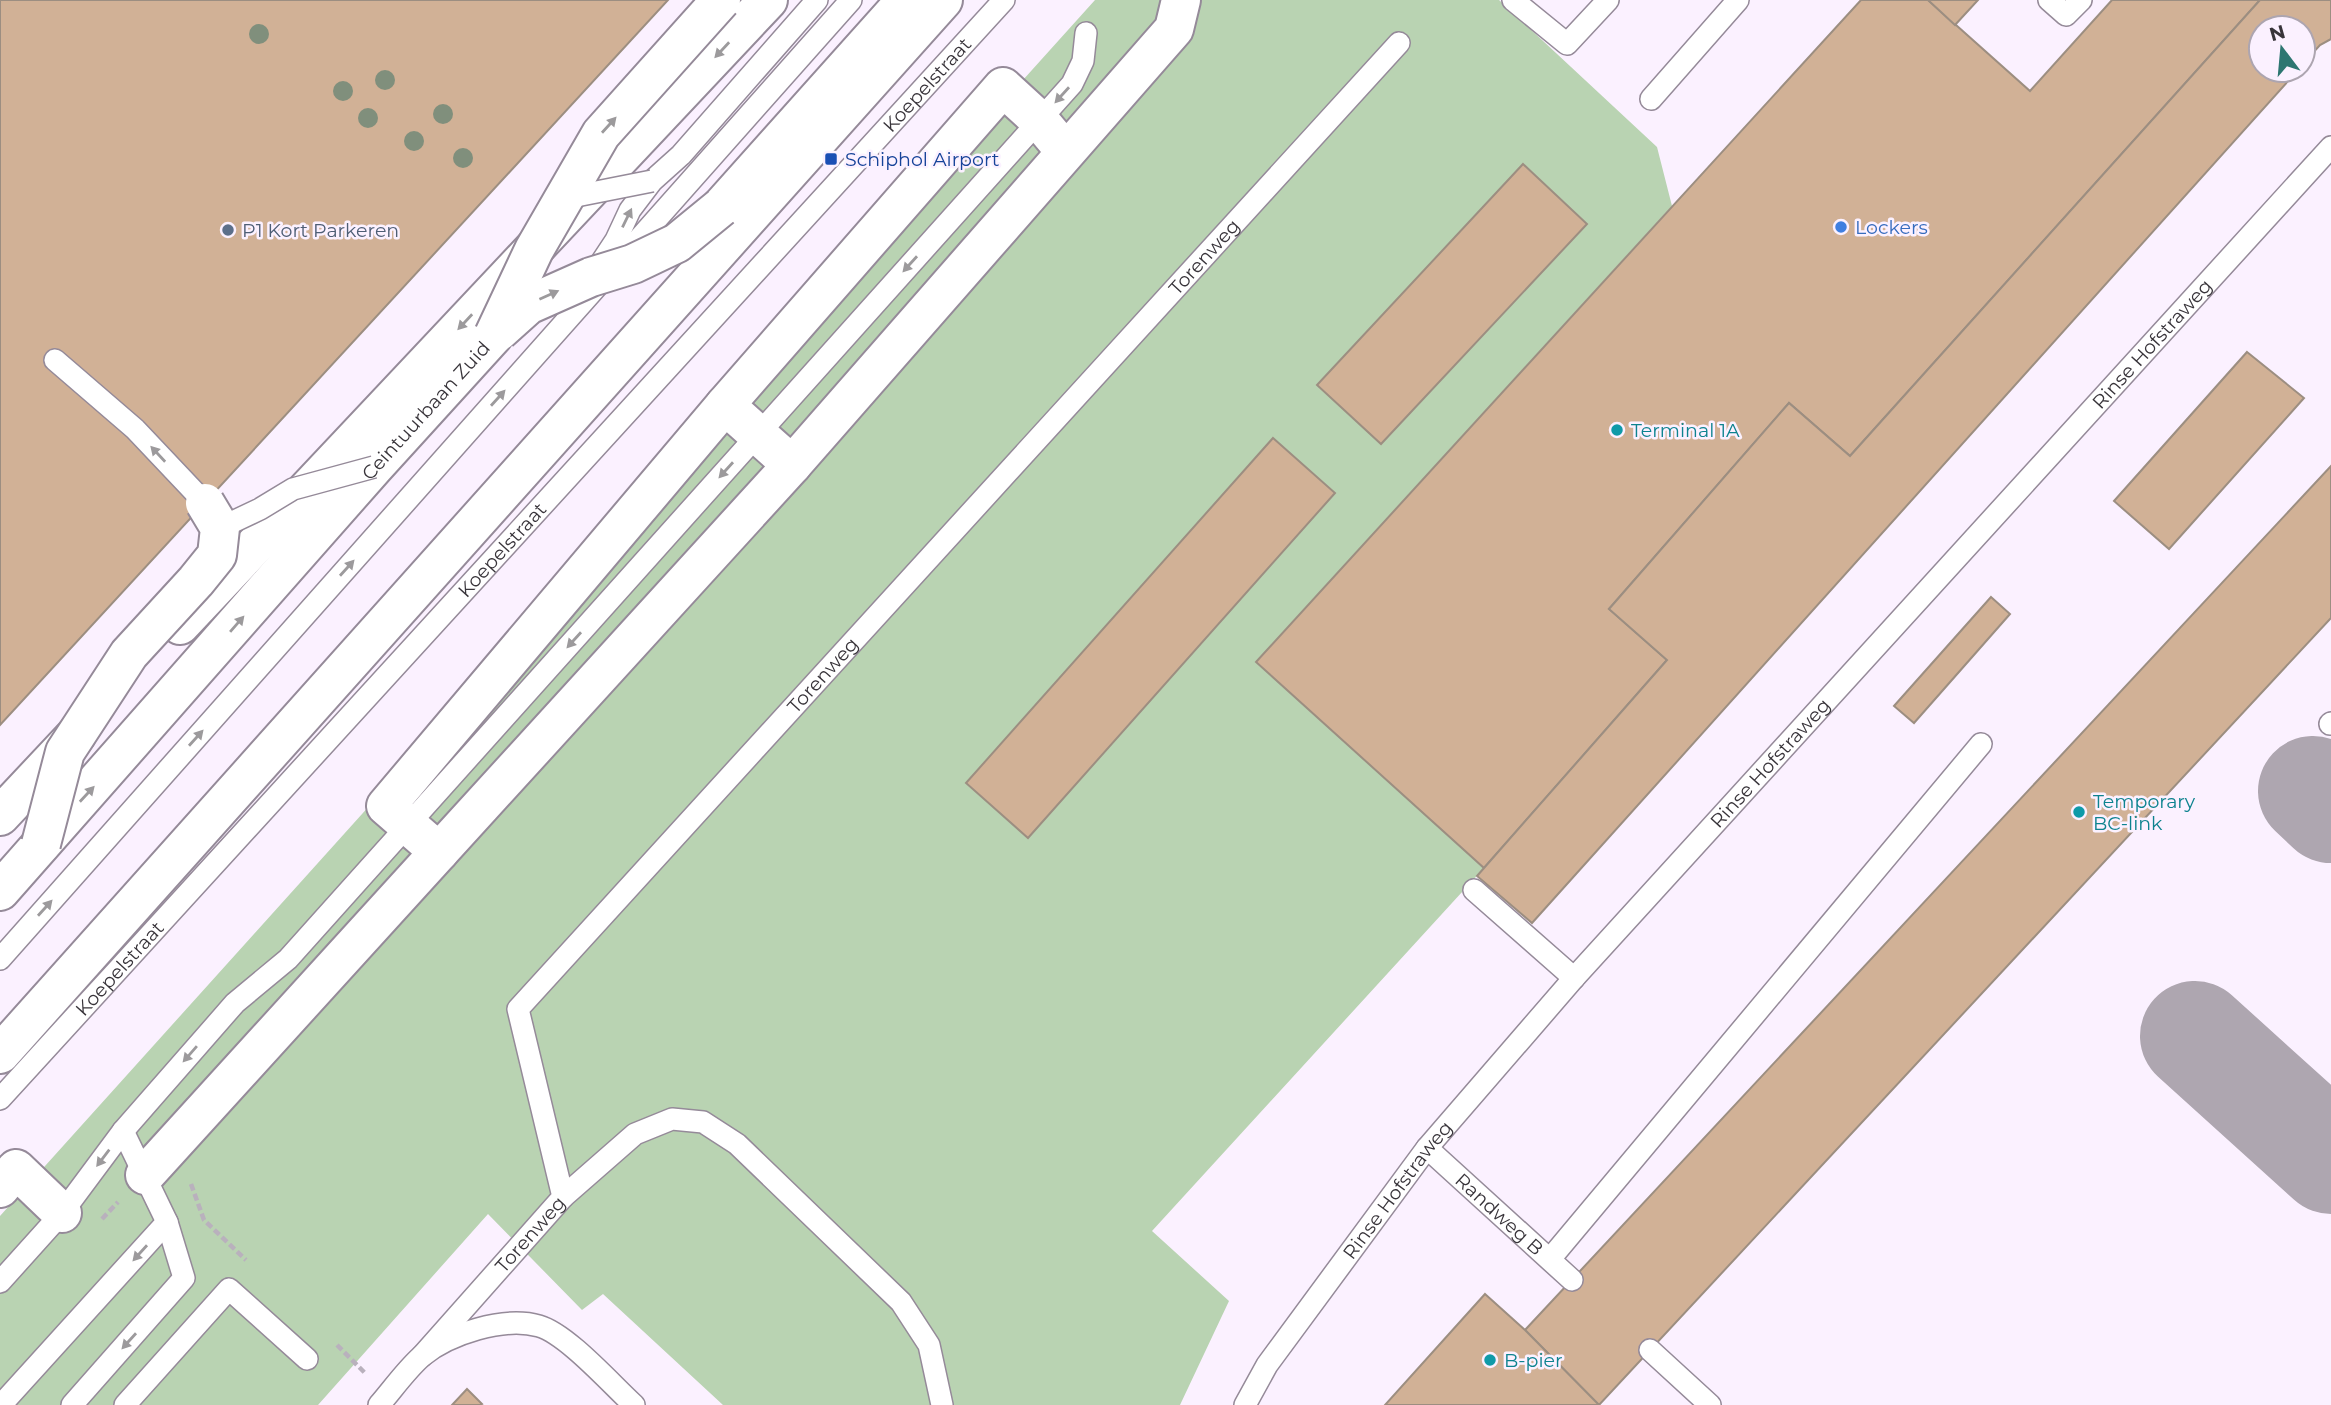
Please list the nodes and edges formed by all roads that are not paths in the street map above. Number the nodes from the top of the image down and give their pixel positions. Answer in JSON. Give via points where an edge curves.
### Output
{"nodes":[{"id":1,"x":721,"y":0,"type":"edge"},
{"id":2,"x":768,"y":0,"type":"edge"},
{"id":3,"x":817,"y":0,"type":"edge"},
{"id":4,"x":851,"y":0,"type":"edge"},
{"id":5,"x":906,"y":0,"type":"edge"},
{"id":6,"x":928,"y":0,"type":"edge"},
{"id":7,"x":943,"y":0,"type":"edge"},
{"id":8,"x":1004,"y":0,"type":"edge"},
{"id":9,"x":1181,"y":0,"type":"edge"},
{"id":10,"x":1513,"y":0,"type":"edge"},
{"id":11,"x":1608,"y":0,"type":"edge"},
{"id":12,"x":1738,"y":0,"type":"edge"},
{"id":13,"x":2049,"y":0,"type":"edge"},
{"id":14,"x":2081,"y":0,"type":"edge"},
{"id":15,"x":1086,"y":33,"type":"dead end"},
{"id":16,"x":1399,"y":43,"type":"dead end"},
{"id":17,"x":1651,"y":99,"type":"dead end"},
{"id":18,"x":1039,"y":120,"type":"junction"},
{"id":19,"x":2331,"y":147,"type":"edge"},
{"id":20,"x":1065,"y":151,"type":"junction"},
{"id":21,"x":652,"y":181,"type":"junction"},
{"id":22,"x":566,"y":198,"type":"junction"},
{"id":23,"x":592,"y":276,"type":"junction"},
{"id":24,"x":494,"y":335,"type":"junction"},
{"id":25,"x":55,"y":360,"type":"dead end"},
{"id":26,"x":725,"y":405,"type":"junction"},
{"id":27,"x":759,"y":433,"type":"junction"},
{"id":28,"x":792,"y":465,"type":"junction"},
{"id":29,"x":374,"y":467,"type":"junction"},
{"id":30,"x":212,"y":516,"type":"junction"},
{"id":31,"x":1981,"y":744,"type":"dead end"},
{"id":32,"x":0,"y":816,"type":"edge"},
{"id":33,"x":408,"y":825,"type":"junction"},
{"id":34,"x":41,"y":845,"type":"junction"},
{"id":35,"x":439,"y":852,"type":"junction"},
{"id":36,"x":1474,"y":890,"type":"dead end"},
{"id":37,"x":0,"y":891,"type":"edge"},
{"id":38,"x":0,"y":959,"type":"edge"},
{"id":39,"x":1574,"y":978,"type":"junction"},
{"id":40,"x":0,"y":1027,"type":"edge"},
{"id":41,"x":0,"y":1054,"type":"edge"},
{"id":42,"x":0,"y":1099,"type":"edge"},
{"id":43,"x":185,"y":1128,"type":"junction"},
{"id":44,"x":123,"y":1132,"type":"junction"},
{"id":45,"x":1427,"y":1148,"type":"junction"},
{"id":46,"x":186,"y":1172,"type":"dead end"},
{"id":47,"x":145,"y":1175,"type":"junction"},
{"id":48,"x":0,"y":1188,"type":"edge"},
{"id":49,"x":563,"y":1197,"type":"junction"},
{"id":50,"x":62,"y":1213,"type":"junction"},
{"id":51,"x":167,"y":1222,"type":"junction"},
{"id":52,"x":1550,"y":1259,"type":"junction"},
{"id":53,"x":1572,"y":1280,"type":"dead end"},
{"id":54,"x":0,"y":1282,"type":"edge"},
{"id":55,"x":1650,"y":1350,"type":"dead end"},
{"id":56,"x":422,"y":1356,"type":"junction"},
{"id":57,"x":307,"y":1359,"type":"dead end"},
{"id":58,"x":3,"y":1404,"type":"edge"},
{"id":59,"x":72,"y":1405,"type":"edge"},
{"id":60,"x":125,"y":1405,"type":"edge"},
{"id":61,"x":379,"y":1405,"type":"edge"},
{"id":62,"x":634,"y":1405,"type":"edge"},
{"id":63,"x":942,"y":1405,"type":"edge"},
{"id":64,"x":1245,"y":1405,"type":"edge"},
{"id":65,"x":1710,"y":1405,"type":"edge"}],
"edges":[{"from":22,"to":1,"type":"street","one_way":true,"bridge":true,"via":[[601,134]]},
{"from":2,"to":32,"type":"street","one_way":true},
{"from":3,"to":21,"type":"lane","via":[[681,155]]},
{"from":38,"to":4,"type":"lane","one_way":true},
{"from":5,"to":23,"type":"street","name":"Ceintuurbaan Zuid","bridge":true,"via":[[721,207],[677,243],[633,264]]},
{"from":6,"to":40,"type":"street"},
{"from":7,"to":41,"type":"street"},
{"from":8,"to":42,"type":"lane","name":"Koepelstraat"},
{"from":9,"to":20,"type":"street","via":[[1174,29]]},
{"from":10,"to":11,"type":"lane","via":[[1567,44]]},
{"from":12,"to":17,"type":"lane"},
{"from":13,"to":14,"type":"lane","via":[[2066,15]]},
{"from":15,"to":18,"type":"lane","one_way":true,"via":[[1083,61],[1072,84]]},
{"from":16,"to":49,"type":"lane","name":"Torenweg","via":[[518,1009]]},
{"from":18,"to":20,"type":"street"},
{"from":18,"to":26,"type":"street","via":[[1003,87]]},
{"from":18,"to":27,"type":"lane","one_way":true},
{"from":19,"to":39,"type":"lane","name":"Rinse Hofstraweg"},
{"from":20,"to":28,"type":"street"},
{"from":21,"to":22,"type":"lane","bridge":true},
{"from":23,"to":21,"type":"lane","one_way":true},
{"from":22,"to":24,"type":"street","bridge":true,"via":[[534,250]]},
{"from":24,"to":23,"type":"street","name":"Ceintuurbaan Zuid","one_way":true,"bridge":true,"via":[[528,305]]},
{"from":24,"to":29,"type":"street","name":"Ceintuurbaan Zuid"},
{"from":30,"to":25,"type":"lane","one_way":true,"via":[[135,429]]},
{"from":26,"to":27,"type":"street"},
{"from":26,"to":33,"type":"street","via":[[386,806]]},
{"from":27,"to":28,"type":"street"},
{"from":27,"to":33,"type":"lane","one_way":true},
{"from":28,"to":35,"type":"street"},
{"from":29,"to":30,"type":"lane","bridge":true,"via":[[293,489],[260,509]]},
{"from":34,"to":29,"type":"street","name":"Ceintuurbaan Zuid","one_way":true,"bridge":true},
{"from":30,"to":34,"type":"street","bridge":true,"via":[[217,555],[129,654],[65,752]]},
{"from":31,"to":52,"type":"lane"},
{"from":33,"to":35,"type":"street"},
{"from":33,"to":44,"type":"lane","one_way":true,"via":[[288,959],[235,1003]]},
{"from":34,"to":37,"type":"street","name":"Ceintuurbaan Zuid"},
{"from":35,"to":43,"type":"street"},
{"from":36,"to":39,"type":"lane"},
{"from":39,"to":45,"type":"lane","name":"Rinse Hofstraweg"},
{"from":43,"to":46,"type":"street"},
{"from":43,"to":47,"type":"street"},
{"from":44,"to":47,"type":"lane"},
{"from":44,"to":50,"type":"lane","one_way":true},
{"from":45,"to":52,"type":"lane","name":"Randweg B"},
{"from":45,"to":64,"type":"lane","name":"Rinse Hofstraweg","via":[[1267,1365]]},
{"from":47,"to":51,"type":"lane"},
{"from":48,"to":50,"type":"street","via":[[16,1169]]},
{"from":49,"to":56,"type":"lane","name":"Torenweg"},
{"from":49,"to":63,"type":"lane","via":[[635,1134],[672,1119],[703,1122],[737,1144],[901,1302],[929,1345]]},
{"from":50,"to":54,"type":"lane"},
{"from":51,"to":58,"type":"lane","one_way":true},
{"from":51,"to":59,"type":"lane","one_way":true,"via":[[184,1278]]},
{"from":52,"to":53,"type":"lane","name":"Randweg B"},
{"from":55,"to":65,"type":"lane"},
{"from":56,"to":61,"type":"lane","name":"Torenweg"},
{"from":56,"to":62,"type":"lane","via":[[468,1331],[504,1323],[539,1326],[560,1338]]},
{"from":57,"to":60,"type":"lane","via":[[229,1289]]}]}
